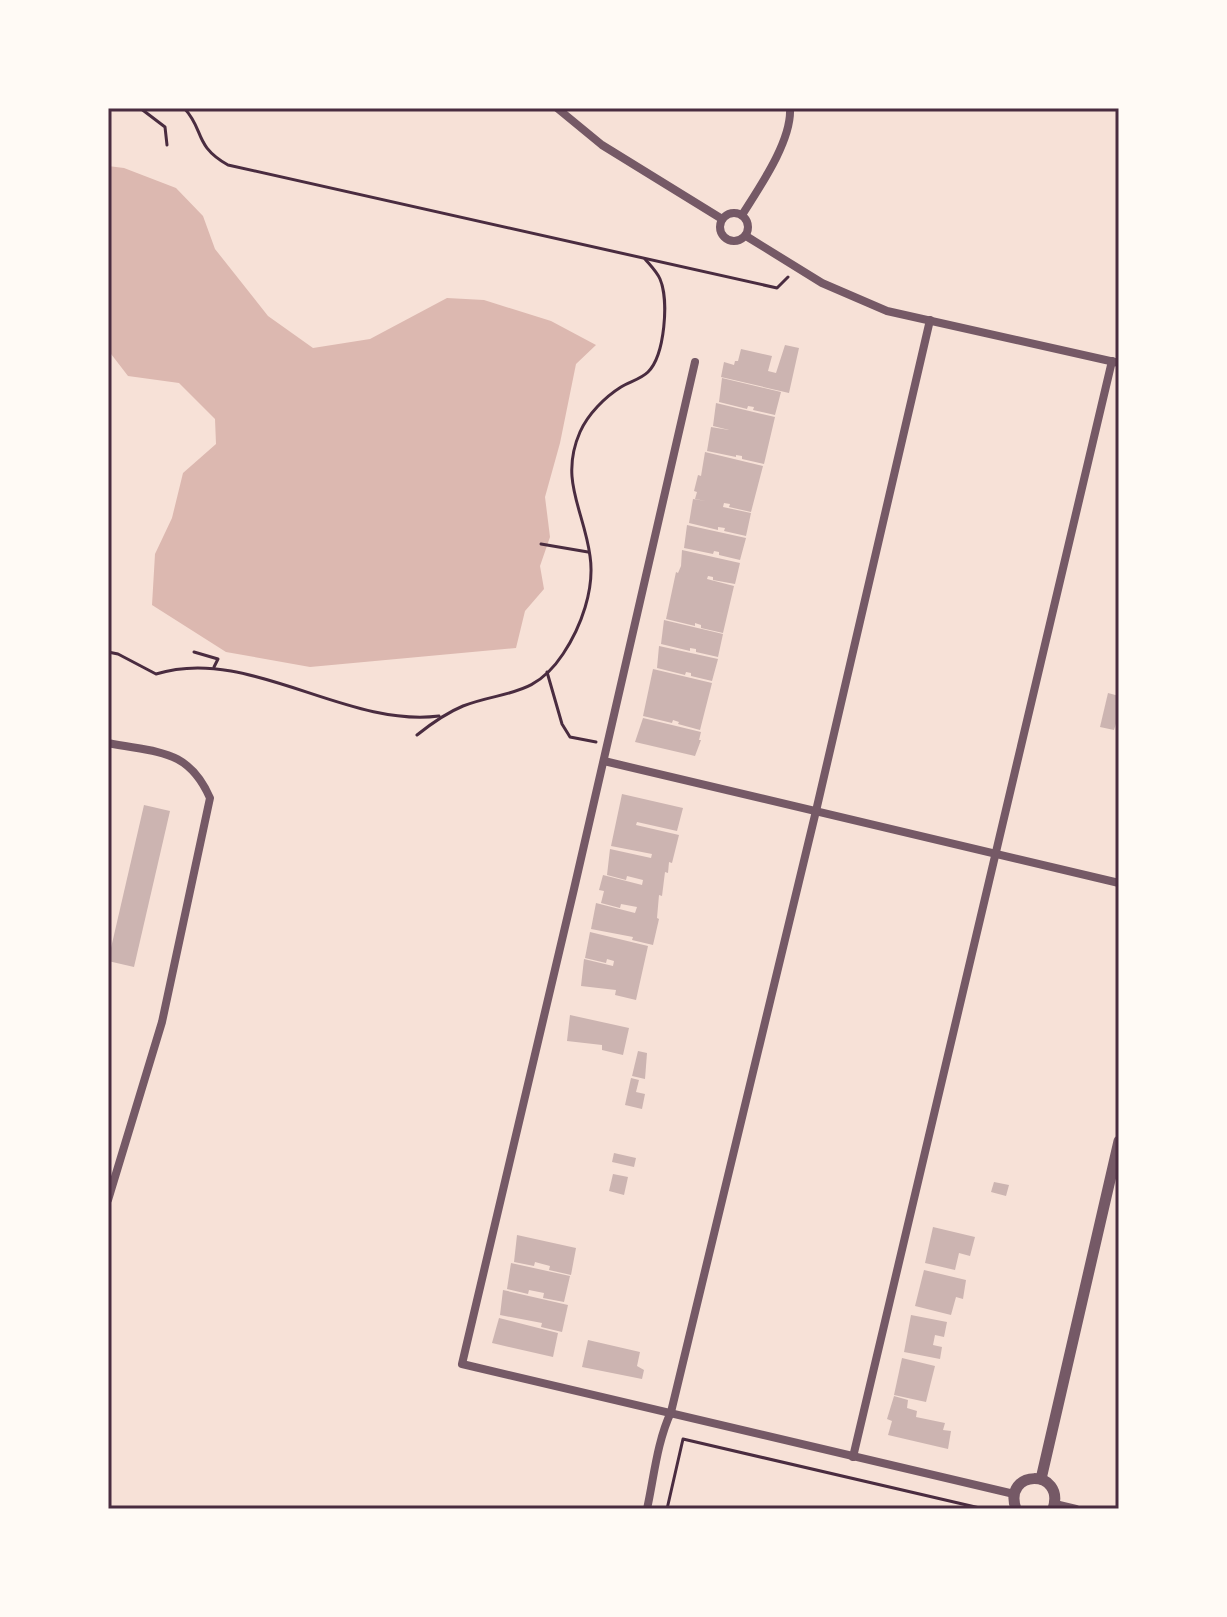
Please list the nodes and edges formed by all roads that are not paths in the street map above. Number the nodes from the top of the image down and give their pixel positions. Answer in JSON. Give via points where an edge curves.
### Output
{"nodes":[{"id":1,"x":557,"y":108,"type":"edge"},
{"id":2,"x":790,"y":108,"type":"edge"},
{"id":3,"x":742,"y":215,"type":"junction"},
{"id":4,"x":722,"y":219,"type":"junction"},
{"id":5,"x":746,"y":236,"type":"junction"},
{"id":6,"x":930,"y":320,"type":"junction"},
{"id":7,"x":695,"y":362,"type":"dead end"},
{"id":8,"x":1115,"y":362,"type":"edge"},
{"id":9,"x":108,"y":743,"type":"edge"},
{"id":10,"x":604,"y":761,"type":"junction"},
{"id":11,"x":816,"y":811,"type":"junction"},
{"id":12,"x":996,"y":854,"type":"junction"},
{"id":13,"x":1119,"y":883,"type":"edge"},
{"id":14,"x":1119,"y":1141,"type":"edge"},
{"id":15,"x":108,"y":1200,"type":"edge"},
{"id":16,"x":671,"y":1412,"type":"junction"},
{"id":17,"x":853,"y":1457,"type":"junction"},
{"id":18,"x":1041,"y":1479,"type":"junction"},
{"id":19,"x":1014,"y":1494,"type":"junction"},
{"id":20,"x":1054,"y":1507,"type":"edge"},
{"id":21,"x":647,"y":1509,"type":"edge"},
{"id":22,"x":1016,"y":1509,"type":"edge"},
{"id":23,"x":1076,"y":1509,"type":"edge"}],
"edges":[{"from":1,"to":4,"type":"street","via":[[602,145]]},
{"from":2,"to":3,"type":"street","via":[[768,173]]},
{"from":3,"to":4,"type":"street","via":[[731,213]]},
{"from":3,"to":5,"type":"street","via":[[748,225]]},
{"from":4,"to":5,"type":"street","via":[[720,230],[726,239]]},
{"from":5,"to":6,"type":"street","via":[[850,297]]},
{"from":6,"to":8,"type":"street"},
{"from":6,"to":11,"type":"street"},
{"from":7,"to":10,"type":"street"},
{"from":8,"to":12,"type":"street"},
{"from":9,"to":15,"type":"street","via":[[181,759],[202,780],[210,798],[162,1022]]},
{"from":10,"to":11,"type":"street"},
{"from":10,"to":16,"type":"street","via":[[462,1364]]},
{"from":11,"to":12,"type":"street"},
{"from":11,"to":16,"type":"street"},
{"from":12,"to":13,"type":"street"},
{"from":12,"to":17,"type":"street"},
{"from":14,"to":18,"type":"street"},
{"from":16,"to":17,"type":"street"},
{"from":16,"to":21,"type":"street"},
{"from":17,"to":19,"type":"street"},
{"from":18,"to":19,"type":"street","via":[[1021,1482]]},
{"from":18,"to":20,"type":"street","via":[[1054,1491]]},
{"from":19,"to":22,"type":"street"},
{"from":20,"to":23,"type":"street"}]}
